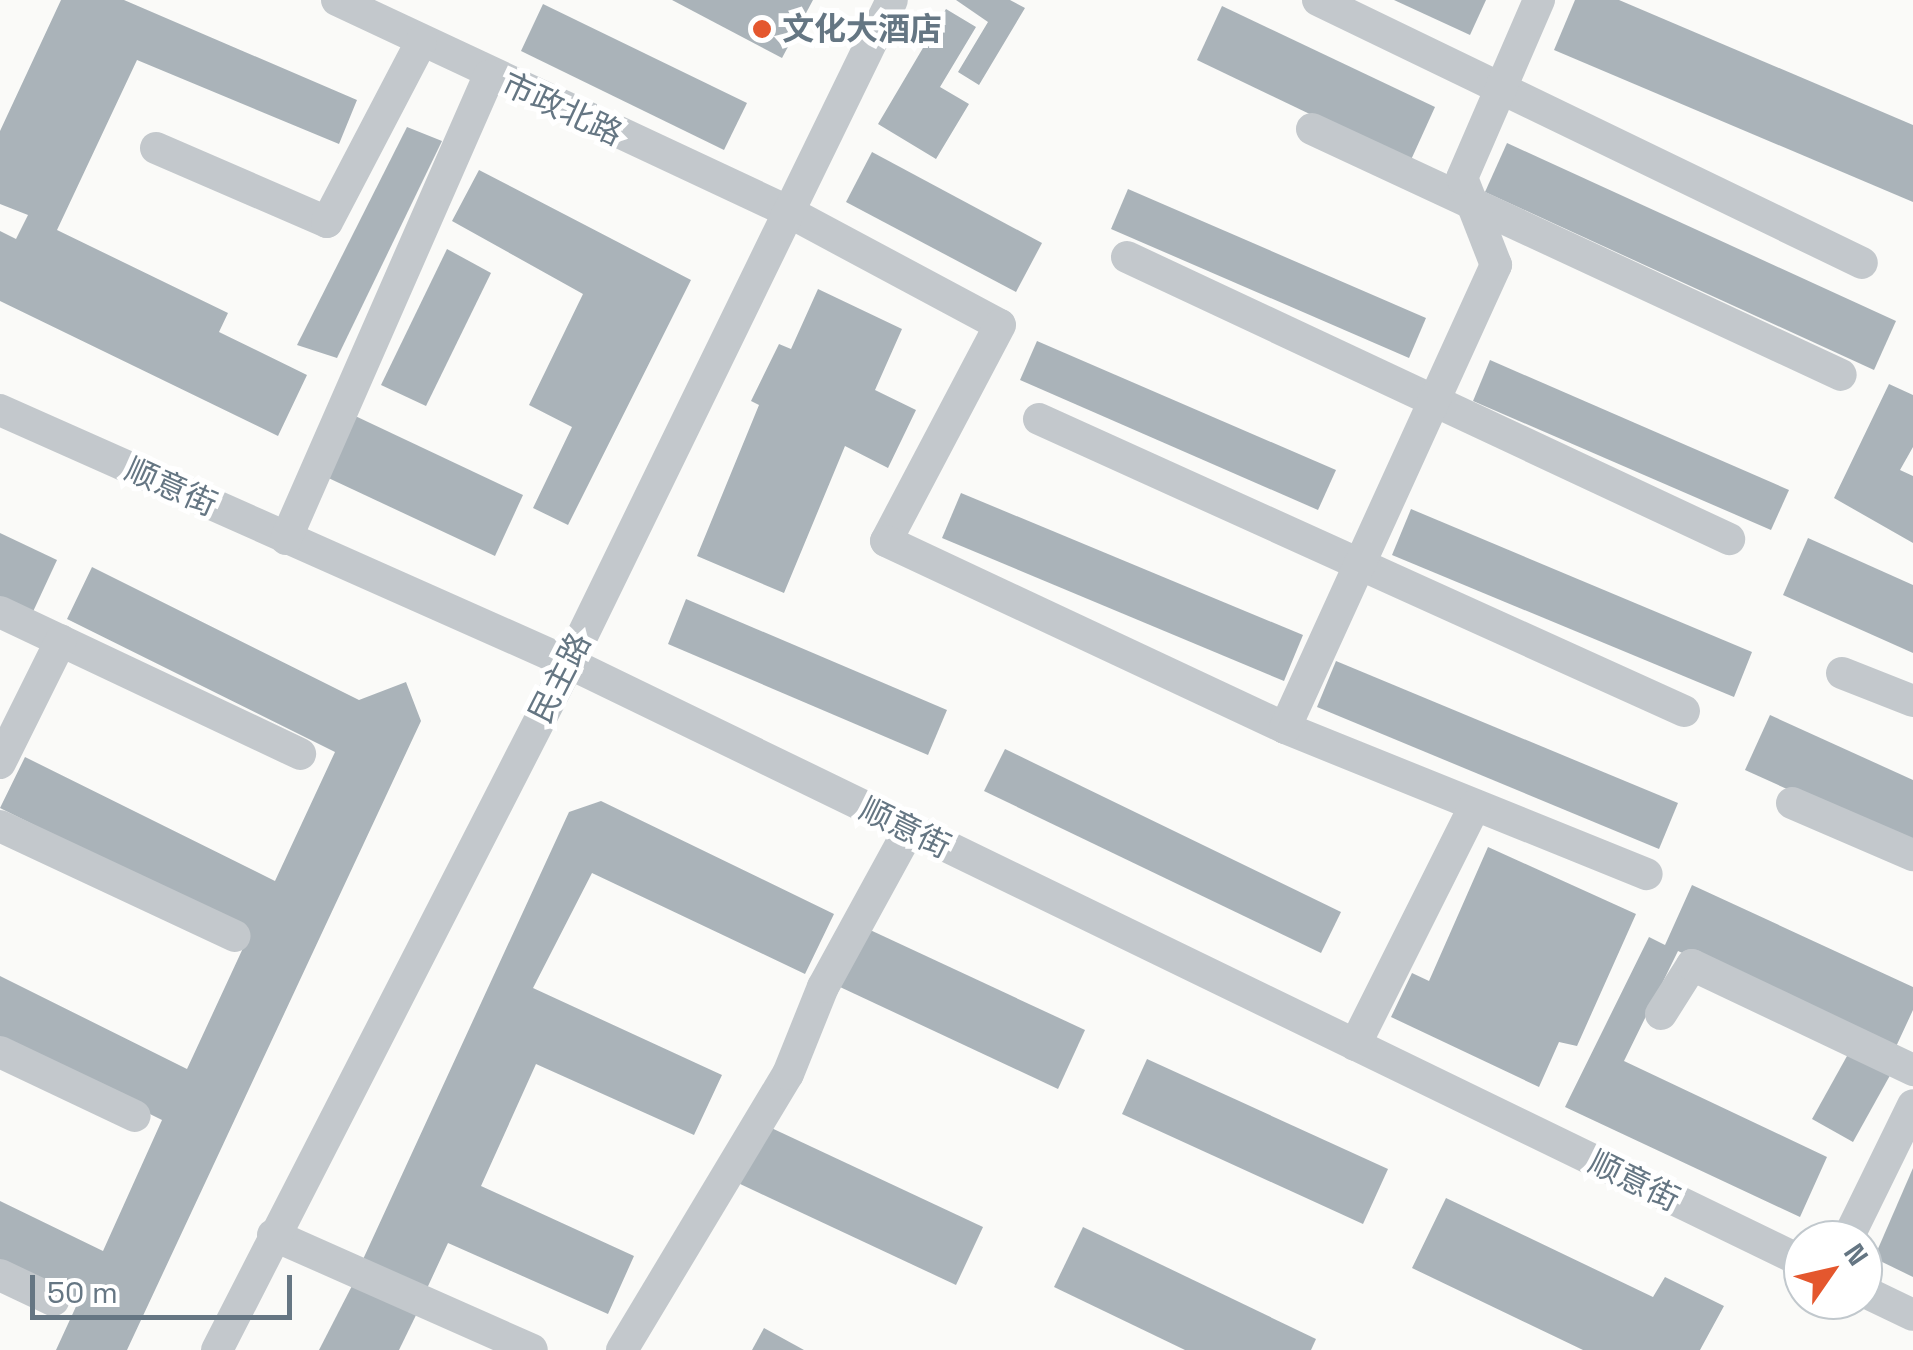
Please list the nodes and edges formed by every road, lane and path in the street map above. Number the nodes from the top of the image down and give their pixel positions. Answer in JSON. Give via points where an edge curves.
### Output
{"nodes":[{"id":1,"x":337,"y":0,"type":"edge"},
{"id":2,"x":892,"y":0,"type":"edge"},
{"id":3,"x":1318,"y":0,"type":"edge"},
{"id":4,"x":1540,"y":0,"type":"edge"},
{"id":5,"x":422,"y":42,"type":"junction"},
{"id":6,"x":489,"y":76,"type":"junction"},
{"id":7,"x":1501,"y":88,"type":"junction"},
{"id":8,"x":1312,"y":129,"type":"dead end"},
{"id":9,"x":156,"y":148,"type":"dead end"},
{"id":10,"x":1472,"y":203,"type":"junction"},
{"id":11,"x":789,"y":212,"type":"junction"},
{"id":12,"x":1127,"y":257,"type":"dead end"},
{"id":13,"x":1862,"y":263,"type":"dead end"},
{"id":14,"x":1841,"y":375,"type":"dead end"},
{"id":15,"x":1434,"y":401,"type":"junction"},
{"id":16,"x":0,"y":410,"type":"edge"},
{"id":17,"x":1039,"y":420,"type":"dead end"},
{"id":18,"x":1729,"y":539,"type":"dead end"},
{"id":19,"x":286,"y":540,"type":"junction"},
{"id":20,"x":1359,"y":564,"type":"junction"},
{"id":21,"x":0,"y":612,"type":"edge"},
{"id":22,"x":61,"y":640,"type":"junction"},
{"id":23,"x":569,"y":663,"type":"junction"},
{"id":24,"x":1842,"y":673,"type":"dead end"},
{"id":25,"x":1913,"y":701,"type":"edge"},
{"id":26,"x":1684,"y":711,"type":"dead end"},
{"id":27,"x":1285,"y":728,"type":"junction"},
{"id":28,"x":300,"y":754,"type":"dead end"},
{"id":29,"x":0,"y":763,"type":"edge"},
{"id":30,"x":1792,"y":803,"type":"dead end"},
{"id":31,"x":1475,"y":805,"type":"junction"},
{"id":32,"x":0,"y":826,"type":"edge"},
{"id":33,"x":910,"y":830,"type":"junction"},
{"id":34,"x":1913,"y":855,"type":"edge"},
{"id":35,"x":1647,"y":874,"type":"dead end"},
{"id":36,"x":235,"y":936,"type":"dead end"},
{"id":37,"x":1662,"y":1014,"type":"dead end"},
{"id":38,"x":1355,"y":1045,"type":"junction"},
{"id":39,"x":0,"y":1052,"type":"edge"},
{"id":40,"x":1913,"y":1070,"type":"edge"},
{"id":41,"x":1913,"y":1105,"type":"edge"},
{"id":42,"x":135,"y":1116,"type":"dead end"},
{"id":43,"x":1857,"y":1220,"type":"edge"},
{"id":44,"x":274,"y":1236,"type":"junction"},
{"id":45,"x":1783,"y":1252,"type":"edge"},
{"id":46,"x":0,"y":1275,"type":"edge"},
{"id":47,"x":53,"y":1300,"type":"dead end"},
{"id":48,"x":1883,"y":1301,"type":"edge"},
{"id":49,"x":1913,"y":1316,"type":"edge"},
{"id":50,"x":217,"y":1350,"type":"edge"},
{"id":51,"x":532,"y":1350,"type":"edge"},
{"id":52,"x":622,"y":1350,"type":"edge"}],
"edges":[{"from":1,"to":5,"type":"street","name":"市政北路"},
{"from":2,"to":11,"type":"street","name":"民主路"},
{"from":3,"to":7,"type":"street"},
{"from":4,"to":7,"type":"street"},
{"from":5,"to":6,"type":"street","name":"市政北路"},
{"from":5,"to":9,"type":"street","via":[[328,222]]},
{"from":6,"to":11,"type":"street","name":"市政北路"},
{"from":6,"to":19,"type":"street"},
{"from":7,"to":10,"type":"street","via":[[1462,178]]},
{"from":7,"to":13,"type":"street"},
{"from":8,"to":10,"type":"street"},
{"from":10,"to":14,"type":"street"},
{"from":10,"to":15,"type":"street","via":[[1496,265]]},
{"from":11,"to":23,"type":"street","name":"民主路"},
{"from":11,"to":27,"type":"street","name":"市政北路","via":[[1000,325],[886,541]]},
{"from":12,"to":15,"type":"street"},
{"from":15,"to":18,"type":"street"},
{"from":15,"to":20,"type":"street"},
{"from":16,"to":19,"type":"street","name":"顺意街"},
{"from":17,"to":20,"type":"street"},
{"from":19,"to":23,"type":"street","name":"顺意街"},
{"from":20,"to":26,"type":"street"},
{"from":20,"to":27,"type":"street"},
{"from":21,"to":22,"type":"street"},
{"from":22,"to":28,"type":"street"},
{"from":22,"to":29,"type":"street"},
{"from":23,"to":33,"type":"street","name":"顺意街"},
{"from":23,"to":44,"type":"street","name":"民主路"},
{"from":24,"to":25,"type":"street"},
{"from":27,"to":31,"type":"street"},
{"from":30,"to":34,"type":"street"},
{"from":31,"to":35,"type":"street"},
{"from":31,"to":38,"type":"street"},
{"from":32,"to":36,"type":"street"},
{"from":33,"to":38,"type":"street","name":"顺意街"},
{"from":33,"to":52,"type":"street","via":[[823,988],[788,1074]]},
{"from":37,"to":40,"type":"street","via":[[1692,966]]},
{"from":38,"to":45,"type":"street","name":"顺意街"},
{"from":39,"to":42,"type":"street"},
{"from":41,"to":43,"type":"street"},
{"from":44,"to":50,"type":"street","name":"民主路"},
{"from":44,"to":51,"type":"street"},
{"from":46,"to":47,"type":"street"},
{"from":48,"to":49,"type":"street"}]}
